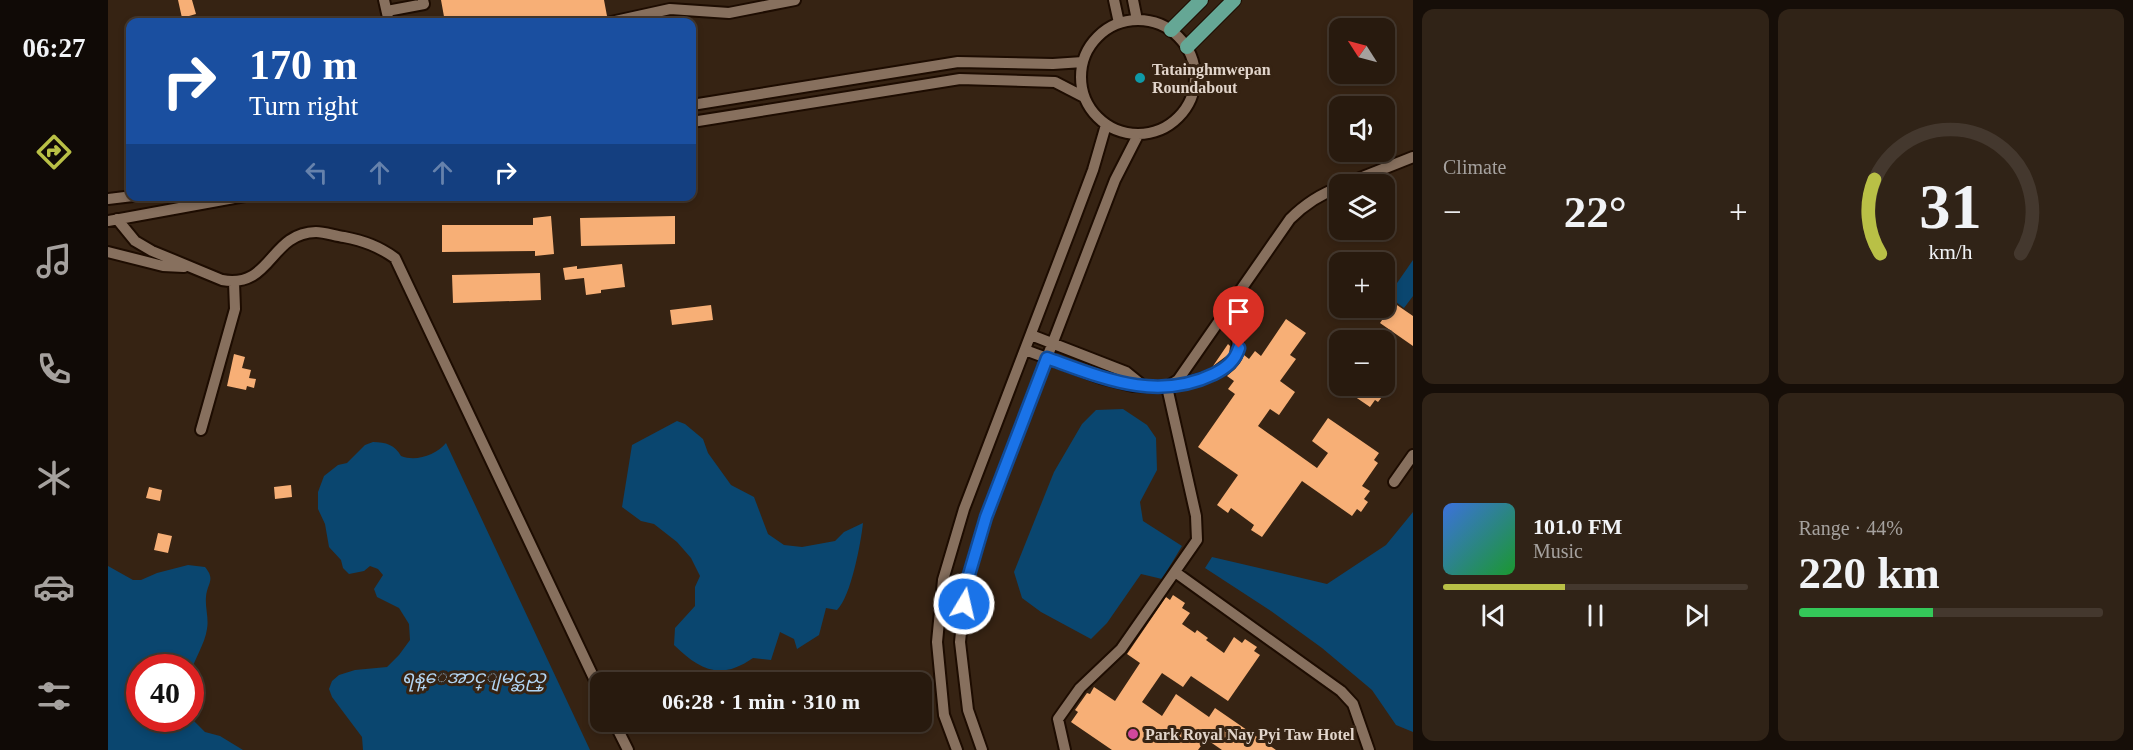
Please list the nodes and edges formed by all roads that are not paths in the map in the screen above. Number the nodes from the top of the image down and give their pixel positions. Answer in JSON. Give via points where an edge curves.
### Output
{"nodes":[{"id":1,"x":423,"y":0,"type":"edge"},
{"id":2,"x":795,"y":0,"type":"edge"},
{"id":3,"x":1114,"y":0,"type":"edge"},
{"id":4,"x":1132,"y":0,"type":"edge"},
{"id":5,"x":1201,"y":0,"type":"edge"},
{"id":6,"x":1234,"y":0,"type":"edge"},
{"id":7,"x":670,"y":9,"type":"junction"},
{"id":8,"x":387,"y":11,"type":"edge"},
{"id":9,"x":633,"y":18,"type":"edge"},
{"id":10,"x":665,"y":18,"type":"edge"},
{"id":11,"x":1137,"y":20,"type":"junction"},
{"id":12,"x":1119,"y":23,"type":"junction"},
{"id":13,"x":1171,"y":30,"type":"junction"},
{"id":14,"x":1187,"y":47,"type":"junction"},
{"id":15,"x":1083,"y":62,"type":"junction"},
{"id":16,"x":1084,"y":98,"type":"junction"},
{"id":17,"x":696,"y":104,"type":"edge"},
{"id":18,"x":696,"y":121,"type":"edge"},
{"id":19,"x":1106,"y":125,"type":"junction"},
{"id":20,"x":1138,"y":135,"type":"junction"},
{"id":21,"x":1413,"y":157,"type":"edge"},
{"id":22,"x":1370,"y":174,"type":"edge"},
{"id":23,"x":1329,"y":192,"type":"edge"},
{"id":24,"x":126,"y":197,"type":"edge"},
{"id":25,"x":108,"y":199,"type":"edge"},
{"id":26,"x":217,"y":201,"type":"edge"},
{"id":27,"x":112,"y":220,"type":"edge"},
{"id":28,"x":108,"y":252,"type":"edge"},
{"id":29,"x":191,"y":267,"type":"junction"},
{"id":30,"x":234,"y":282,"type":"junction"},
{"id":31,"x":1227,"y":309,"type":"junction"},
{"id":32,"x":1031,"y":335,"type":"junction"},
{"id":33,"x":1053,"y":343,"type":"junction"},
{"id":34,"x":1025,"y":350,"type":"junction"},
{"id":35,"x":1047,"y":358,"type":"junction"},
{"id":36,"x":1142,"y":385,"type":"junction"},
{"id":37,"x":1168,"y":386,"type":"junction"},
{"id":38,"x":201,"y":430,"type":"dead end"},
{"id":39,"x":1413,"y":454,"type":"edge"},
{"id":40,"x":1394,"y":482,"type":"dead end"},
{"id":41,"x":1175,"y":572,"type":"junction"},
{"id":42,"x":591,"y":672,"type":"edge"},
{"id":43,"x":619,"y":732,"type":"edge"},
{"id":44,"x":628,"y":750,"type":"edge"},
{"id":45,"x":957,"y":750,"type":"edge"},
{"id":46,"x":982,"y":750,"type":"edge"},
{"id":47,"x":1065,"y":750,"type":"edge"},
{"id":48,"x":1369,"y":750,"type":"edge"}],
"edges":[{"from":1,"to":8,"type":"street","via":[[424,4]]},
{"from":2,"to":7,"type":"street","via":[[729,14]]},
{"from":3,"to":12,"type":"street"},
{"from":4,"to":11,"type":"street"},
{"from":5,"to":13,"type":"main road"},
{"from":6,"to":14,"type":"main road"},
{"from":7,"to":9,"type":"street"},
{"from":7,"to":10,"type":"street"},
{"from":11,"to":12,"type":"street"},
{"from":11,"to":13,"type":"street","via":[[1155,22]]},
{"from":12,"to":15,"type":"street","via":[[1103,32]]},
{"from":13,"to":14,"type":"street"},
{"from":14,"to":20,"type":"street","via":[[1194,63],[1192,97],[1171,124]]},
{"from":15,"to":16,"type":"street"},
{"from":15,"to":17,"type":"street","via":[[957,62]]},
{"from":16,"to":18,"type":"street","via":[[1055,82],[960,79]]},
{"from":16,"to":19,"type":"street"},
{"from":19,"to":20,"type":"street"},
{"from":19,"to":32,"type":"street"},
{"from":20,"to":33,"type":"street","via":[[1115,180]]},
{"from":21,"to":22,"type":"street"},
{"from":23,"to":31,"type":"street","via":[[1308,202],[1290,219]]},
{"from":24,"to":25,"type":"street"},
{"from":26,"to":27,"type":"street"},
{"from":27,"to":29,"type":"street","via":[[135,241]]},
{"from":28,"to":29,"type":"street","via":[[163,266]]},
{"from":29,"to":30,"type":"street"},
{"from":30,"to":38,"type":"street","via":[[235,309]]},
{"from":30,"to":42,"type":"street","via":[[247,280],[291,240],[318,232],[367,242],[395,258]]},
{"from":31,"to":37,"type":"street","via":[[1178,380]]},
{"from":31,"to":37,"type":"street","via":[[1239,348],[1237,356],[1207,377]]},
{"from":32,"to":33,"type":"street"},
{"from":32,"to":34,"type":"street"},
{"from":33,"to":35,"type":"street"},
{"from":33,"to":36,"type":"street","via":[[1126,372]]},
{"from":34,"to":35,"type":"street"},
{"from":34,"to":45,"type":"street","via":[[964,509],[943,580],[936,642],[944,715]]},
{"from":35,"to":36,"type":"street","via":[[1121,384]]},
{"from":35,"to":46,"type":"street","via":[[986,517],[966,585],[960,642],[968,710]]},
{"from":36,"to":37,"type":"street"},
{"from":37,"to":41,"type":"street","via":[[1196,516],[1197,540]]},
{"from":39,"to":40,"type":"street"},
{"from":41,"to":47,"type":"street","via":[[1121,649],[1080,688],[1058,719]]},
{"from":41,"to":48,"type":"street","via":[[1341,691],[1353,704]]},
{"from":43,"to":44,"type":"street"}]}
